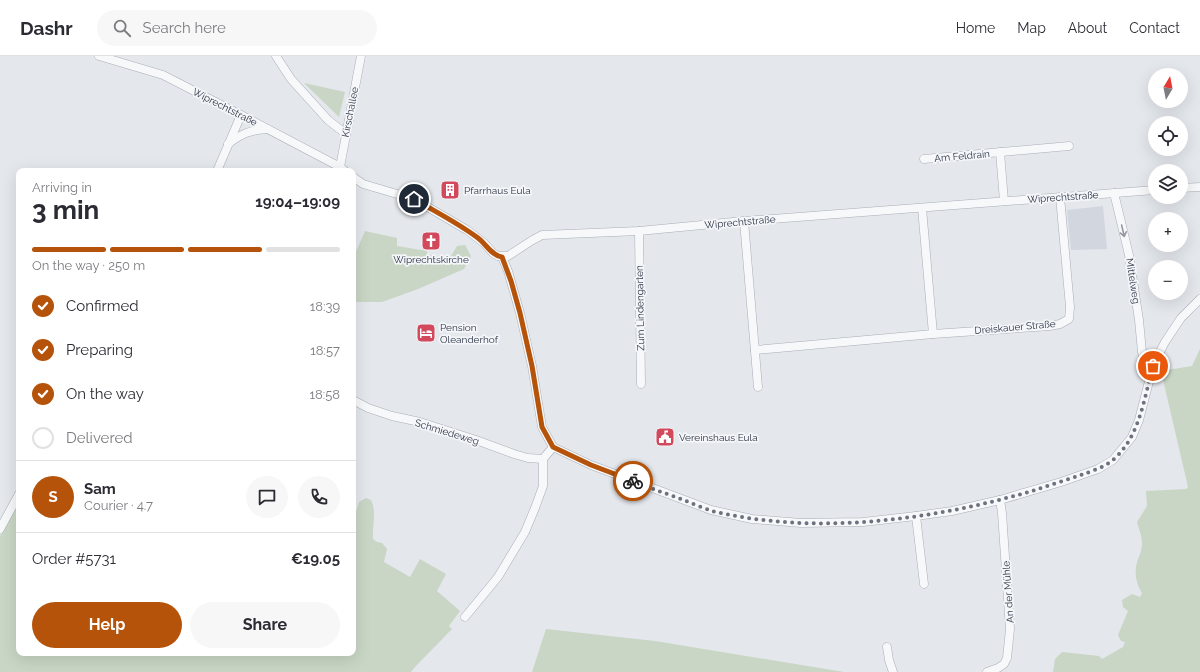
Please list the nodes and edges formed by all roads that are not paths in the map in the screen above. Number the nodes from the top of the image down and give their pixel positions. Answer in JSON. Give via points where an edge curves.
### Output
{"nodes":[{"id":1,"x":99,"y":56,"type":"edge"},
{"id":2,"x":276,"y":56,"type":"edge"},
{"id":3,"x":361,"y":56,"type":"edge"},
{"id":4,"x":240,"y":115,"type":"junction"},
{"id":5,"x":268,"y":129,"type":"junction"},
{"id":6,"x":346,"y":134,"type":"junction"},
{"id":7,"x":228,"y":144,"type":"junction"},
{"id":8,"x":1069,"y":146,"type":"dead end"},
{"id":9,"x":1000,"y":152,"type":"junction"},
{"id":10,"x":924,"y":160,"type":"dead end"},
{"id":11,"x":218,"y":168,"type":"edge"},
{"id":12,"x":340,"y":168,"type":"edge"},
{"id":13,"x":342,"y":168,"type":"edge"},
{"id":14,"x":356,"y":179,"type":"edge"},
{"id":15,"x":1200,"y":187,"type":"edge"},
{"id":16,"x":1188,"y":188,"type":"edge"},
{"id":17,"x":1148,"y":191,"type":"edge"},
{"id":18,"x":1114,"y":193,"type":"junction"},
{"id":19,"x":1060,"y":197,"type":"junction"},
{"id":20,"x":1004,"y":201,"type":"junction"},
{"id":21,"x":922,"y":208,"type":"junction"},
{"id":22,"x":744,"y":221,"type":"junction"},
{"id":23,"x":639,"y":231,"type":"junction"},
{"id":24,"x":502,"y":257,"type":"junction"},
{"id":25,"x":1200,"y":299,"type":"edge"},
{"id":26,"x":933,"y":334,"type":"junction"},
{"id":27,"x":755,"y":350,"type":"junction"},
{"id":28,"x":1153,"y":366,"type":"junction"},
{"id":29,"x":641,"y":384,"type":"dead end"},
{"id":30,"x":758,"y":387,"type":"dead end"},
{"id":31,"x":356,"y":402,"type":"edge"},
{"id":32,"x":553,"y":447,"type":"junction"},
{"id":33,"x":542,"y":459,"type":"junction"},
{"id":34,"x":16,"y":500,"type":"edge"},
{"id":35,"x":1000,"y":500,"type":"junction"},
{"id":36,"x":916,"y":516,"type":"junction"},
{"id":37,"x":0,"y":529,"type":"edge"},
{"id":38,"x":924,"y":584,"type":"dead end"},
{"id":39,"x":465,"y":617,"type":"dead end"},
{"id":40,"x":887,"y":647,"type":"dead end"},
{"id":41,"x":893,"y":672,"type":"edge"},
{"id":42,"x":987,"y":672,"type":"edge"}],
"edges":[{"from":1,"to":4,"type":"street","name":"Wiprechtstraße","via":[[163,75]]},
{"from":2,"to":6,"type":"street","via":[[292,79],[328,120]]},
{"from":3,"to":6,"type":"street","name":"Kirschallee"},
{"from":4,"to":5,"type":"street","name":"Wiprechtstraße"},
{"from":4,"to":7,"type":"street"},
{"from":5,"to":7,"type":"street","via":[[240,135]]},
{"from":5,"to":12,"type":"street","name":"Wiprechtstraße"},
{"from":6,"to":13,"type":"street","name":"Kirschallee"},
{"from":7,"to":11,"type":"street"},
{"from":8,"to":9,"type":"street","name":"Am Feldrain"},
{"from":9,"to":10,"type":"street","name":"Am Feldrain"},
{"from":9,"to":20,"type":"street","name":"Am Feldrain"},
{"from":14,"to":24,"type":"street","via":[[364,184],[414,199],[467,230],[493,253]]},
{"from":15,"to":16,"type":"street"},
{"from":17,"to":18,"type":"street","name":"Wiprechtstraße"},
{"from":18,"to":19,"type":"street","name":"Wiprechtstraße"},
{"from":18,"to":28,"type":"street","name":"Mittelweg","one_way":true,"via":[[1129,255],[1142,352],[1144,360]]},
{"from":19,"to":20,"type":"street","name":"Wiprechtstraße"},
{"from":19,"to":26,"type":"street","name":"Dreiskauer Straße","via":[[1069,319],[1050,326]]},
{"from":20,"to":21,"type":"street","name":"Wiprechtstraße"},
{"from":21,"to":22,"type":"street","name":"Wiprechtstraße"},
{"from":21,"to":26,"type":"street"},
{"from":22,"to":23,"type":"street","name":"Wiprechtstraße"},
{"from":22,"to":27,"type":"street"},
{"from":23,"to":24,"type":"street","name":"Wiprechtstraße","via":[[542,235],[513,254]]},
{"from":23,"to":29,"type":"street","name":"Zum Lindengarten"},
{"from":24,"to":32,"type":"street","via":[[520,313],[542,427]]},
{"from":25,"to":28,"type":"street","via":[[1181,318]]},
{"from":26,"to":27,"type":"street","name":"Dreiskauer Straße"},
{"from":27,"to":30,"type":"street"},
{"from":28,"to":35,"type":"street","via":[[1132,437],[1114,460],[1098,469],[1061,482]]},
{"from":31,"to":33,"type":"street","name":"Schmiedeweg","via":[[380,412],[420,422],[514,454]]},
{"from":32,"to":33,"type":"street"},
{"from":32,"to":36,"type":"street","via":[[606,471],[711,510],[752,519],[801,523],[863,522]]},
{"from":33,"to":39,"type":"street","via":[[543,486],[525,532],[498,578]]},
{"from":34,"to":37,"type":"street"},
{"from":35,"to":36,"type":"street"},
{"from":35,"to":42,"type":"street","name":"An der Mühle","via":[[1010,629],[1004,664]]},
{"from":36,"to":38,"type":"street"},
{"from":40,"to":41,"type":"street"}]}
